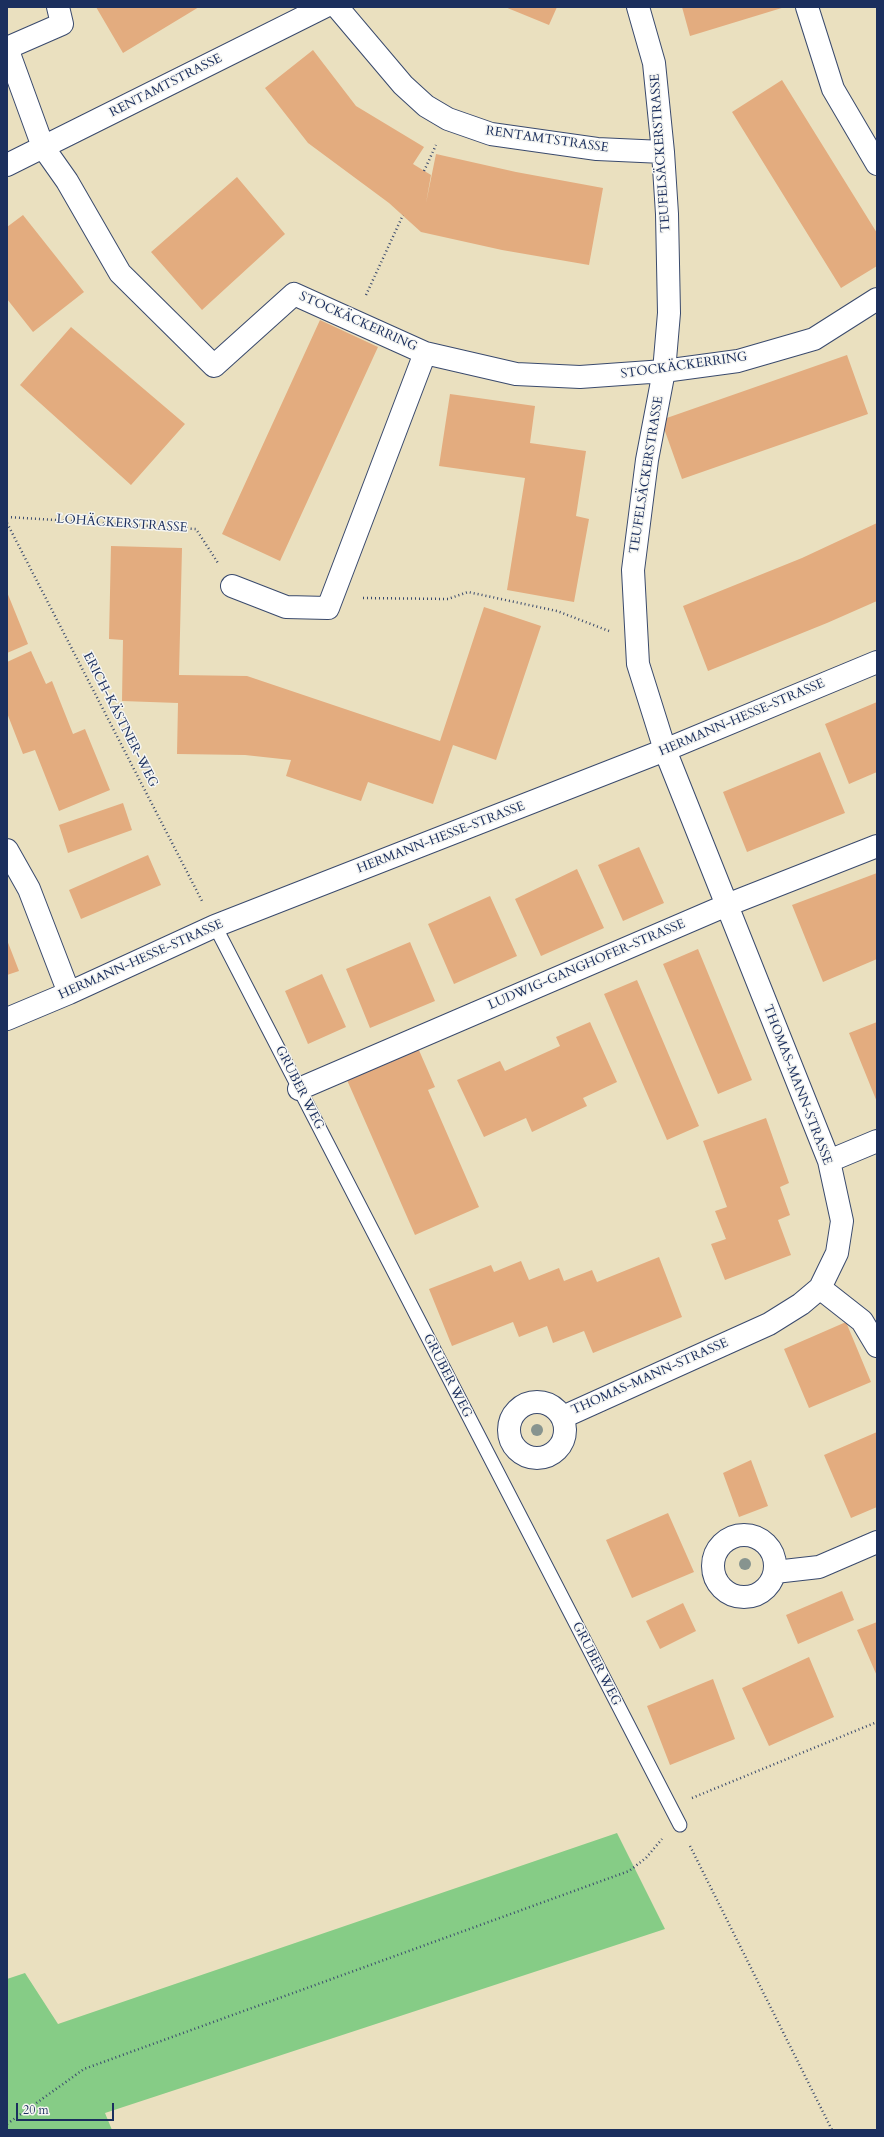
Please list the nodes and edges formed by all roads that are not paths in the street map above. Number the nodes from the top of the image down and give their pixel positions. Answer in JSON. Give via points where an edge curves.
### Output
{"nodes":[{"id":1,"x":58,"y":7,"type":"edge"},
{"id":2,"x":324,"y":7,"type":"edge"},
{"id":3,"x":337,"y":7,"type":"edge"},
{"id":4,"x":638,"y":7,"type":"edge"},
{"id":5,"x":807,"y":7,"type":"edge"},
{"id":6,"x":43,"y":147,"type":"junction"},
{"id":7,"x":663,"y":152,"type":"junction"},
{"id":8,"x":877,"y":164,"type":"edge"},
{"id":9,"x":7,"y":165,"type":"edge"},
{"id":10,"x":877,"y":299,"type":"edge"},
{"id":11,"x":425,"y":353,"type":"junction"},
{"id":12,"x":664,"y":371,"type":"junction"},
{"id":13,"x":232,"y":586,"type":"road end"},
{"id":14,"x":877,"y":662,"type":"edge"},
{"id":15,"x":665,"y":750,"type":"junction"},
{"id":16,"x":877,"y":846,"type":"edge"},
{"id":17,"x":7,"y":850,"type":"edge"},
{"id":18,"x":727,"y":905,"type":"junction"},
{"id":19,"x":215,"y":926,"type":"junction"},
{"id":20,"x":70,"y":993,"type":"junction"},
{"id":21,"x":7,"y":1019,"type":"edge"},
{"id":22,"x":299,"y":1089,"type":"junction"},
{"id":23,"x":877,"y":1141,"type":"edge"},
{"id":24,"x":829,"y":1161,"type":"junction"},
{"id":25,"x":820,"y":1288,"type":"junction"},
{"id":26,"x":877,"y":1346,"type":"edge"},
{"id":27,"x":563,"y":1417,"type":"dead end"},
{"id":28,"x":877,"y":1542,"type":"edge"},
{"id":29,"x":775,"y":1572,"type":"dead end"},
{"id":30,"x":679,"y":1823,"type":"road end"}],
"edges":[{"from":1,"to":6,"type":"street","name":"STOCKÄCKERRING","via":[[62,24],[7,48]]},
{"from":2,"to":6,"type":"street","name":"RENTAMTSTRASSE"},
{"from":3,"to":7,"type":"street","name":"RENTAMTSTRASSE","via":[[403,85],[426,106],[448,119],[491,134],[597,149]]},
{"from":4,"to":7,"type":"street","name":"TEUFELSÄCKERSTRASSE","via":[[654,63]]},
{"from":5,"to":8,"type":"street","via":[[833,89]]},
{"from":6,"to":9,"type":"street","name":"RENTAMTSTRASSE"},
{"from":6,"to":11,"type":"street","name":"STOCKÄCKERRING","via":[[67,181],[120,273],[214,366],[294,294]]},
{"from":7,"to":12,"type":"street","name":"TEUFELSÄCKERSTRASSE","via":[[667,214],[668,314]]},
{"from":10,"to":12,"type":"street","name":"STOCKÄCKERRING","via":[[814,339],[738,361]]},
{"from":11,"to":12,"type":"street","name":"STOCKÄCKERRING","via":[[516,374],[580,377]]},
{"from":11,"to":13,"type":"street","via":[[328,608],[286,607]]},
{"from":12,"to":15,"type":"street","name":"TEUFELSÄCKERSTRASSE","via":[[647,460],[633,570],[638,664]]},
{"from":14,"to":15,"type":"street","name":"HERMANN-HESSE-STRASSE"},
{"from":15,"to":18,"type":"street","name":"THOMAS-MANN-STRASSE"},
{"from":15,"to":19,"type":"street","name":"HERMANN-HESSE-STRASSE"},
{"from":16,"to":18,"type":"street","name":"LUDWIG-GANGHOFER-STRASSE"},
{"from":17,"to":20,"type":"street","via":[[29,889]]},
{"from":18,"to":22,"type":"street","name":"LUDWIG-GANGHOFER-STRASSE"},
{"from":18,"to":24,"type":"street","name":"THOMAS-MANN-STRASSE"},
{"from":19,"to":20,"type":"street","name":"HERMANN-HESSE-STRASSE"},
{"from":19,"to":22,"type":"lane","name":"GRUBER WEG"},
{"from":20,"to":21,"type":"street","name":"HERMANN-HESSE-STRASSE"},
{"from":22,"to":30,"type":"lane","name":"GRUBER WEG"},
{"from":23,"to":24,"type":"street"},
{"from":24,"to":25,"type":"street","name":"THOMAS-MANN-STRASSE","via":[[842,1221],[837,1253]]},
{"from":25,"to":26,"type":"street","via":[[862,1321]]},
{"from":25,"to":27,"type":"street","name":"THOMAS-MANN-STRASSE","via":[[801,1304],[769,1324]]},
{"from":28,"to":29,"type":"street","via":[[819,1567]]}]}
